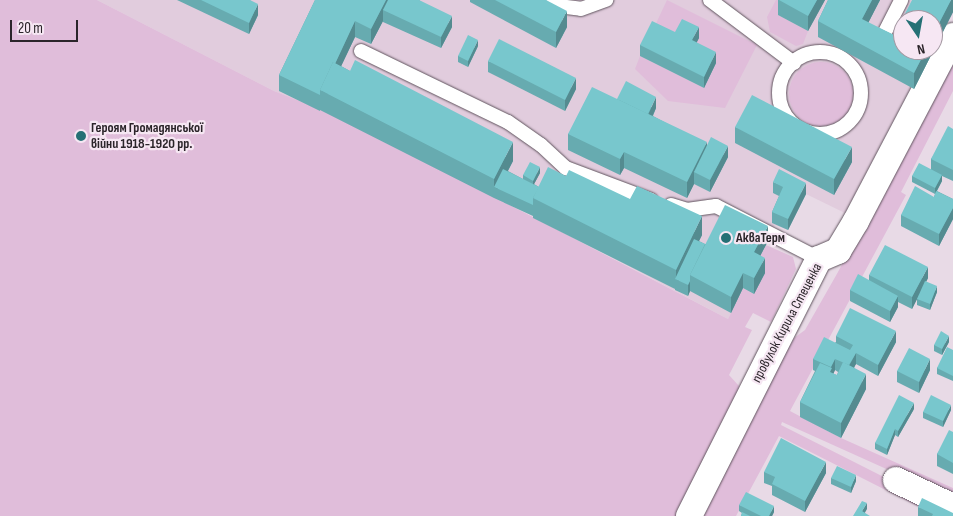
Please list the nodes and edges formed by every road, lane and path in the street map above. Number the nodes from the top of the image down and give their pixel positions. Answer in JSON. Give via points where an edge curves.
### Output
{"nodes":[{"id":1,"x":539,"y":0,"type":"edge"},
{"id":2,"x":606,"y":0,"type":"edge"},
{"id":3,"x":710,"y":0,"type":"edge"},
{"id":4,"x":901,"y":0,"type":"edge"},
{"id":5,"x":885,"y":32,"type":"edge"},
{"id":6,"x":953,"y":36,"type":"edge"},
{"id":7,"x":361,"y":51,"type":"dead end"},
{"id":8,"x":794,"y":63,"type":"junction"},
{"id":9,"x":819,"y":259,"type":"junction"},
{"id":10,"x":896,"y":480,"type":"dead end"},
{"id":11,"x":953,"y":507,"type":"edge"},
{"id":12,"x":689,"y":516,"type":"edge"}],
"edges":[{"from":1,"to":2,"type":"lane","via":[[550,5],[581,9]]},
{"from":3,"to":8,"type":"lane"},
{"from":4,"to":5,"type":"lane"},
{"from":6,"to":9,"type":"street","name":"провулок Кирила Стеценка","via":[[838,251]]},
{"from":7,"to":9,"type":"lane","via":[[508,122],[541,144],[566,168],[626,193],[687,210],[716,206]]},
{"from":8,"to":8,"type":"lane","via":[[782,79],[780,93],[788,118],[811,133],[825,134],[849,122],[857,111],[861,86],[848,63],[824,53],[811,54]]},
{"from":9,"to":12,"type":"street","name":"провулок Кирила Стеценка"},
{"from":10,"to":11,"type":"street"}]}
